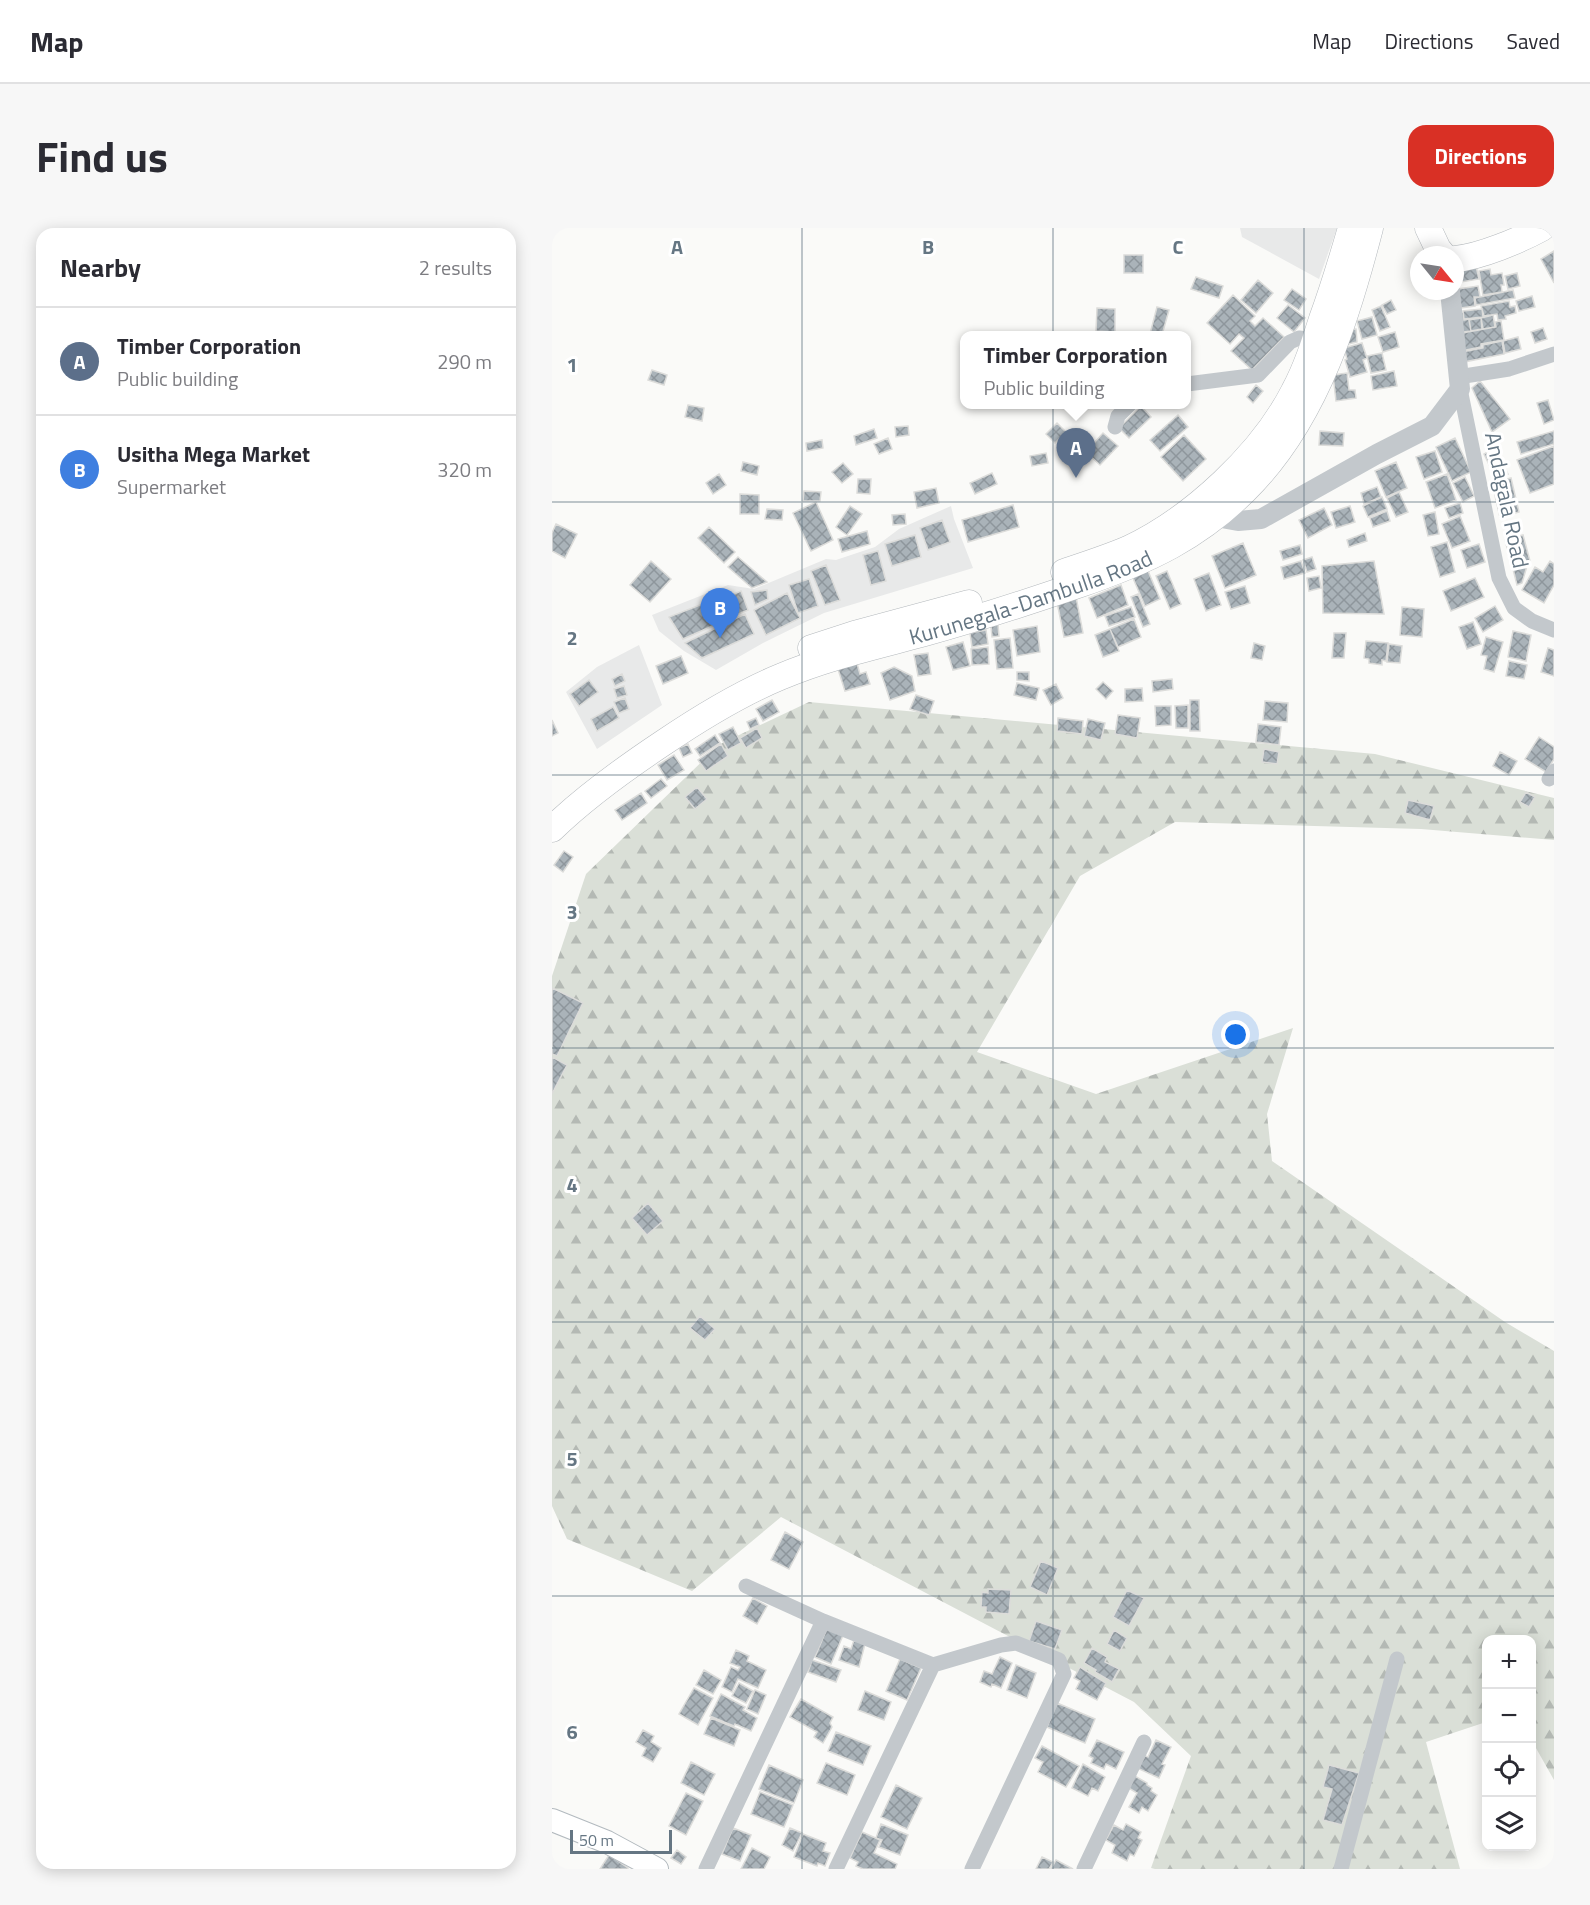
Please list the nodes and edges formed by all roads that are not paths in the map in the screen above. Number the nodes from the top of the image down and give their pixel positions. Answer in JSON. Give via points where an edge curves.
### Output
{"nodes":[{"id":1,"x":1351,"y":228,"type":"edge"},
{"id":2,"x":1370,"y":228,"type":"edge"},
{"id":3,"x":1428,"y":228,"type":"edge"},
{"id":4,"x":1542,"y":228,"type":"edge"},
{"id":5,"x":1436,"y":246,"type":"edge"},
{"id":6,"x":1464,"y":258,"type":"edge"},
{"id":7,"x":1451,"y":300,"type":"edge"},
{"id":8,"x":1316,"y":340,"type":"junction"},
{"id":9,"x":1554,"y":354,"type":"edge"},
{"id":10,"x":1191,"y":383,"type":"edge"},
{"id":11,"x":1459,"y":383,"type":"junction"},
{"id":12,"x":1126,"y":409,"type":"edge"},
{"id":13,"x":1115,"y":427,"type":"dead end"},
{"id":14,"x":1207,"y":510,"type":"junction"},
{"id":15,"x":1554,"y":630,"type":"edge"},
{"id":16,"x":552,"y":808,"type":"edge"},
{"id":17,"x":552,"y":829,"type":"edge"},
{"id":18,"x":746,"y":1586,"type":"dead end"},
{"id":19,"x":823,"y":1621,"type":"junction"},
{"id":20,"x":1397,"y":1659,"type":"dead end"},
{"id":21,"x":933,"y":1665,"type":"junction"},
{"id":22,"x":1144,"y":1742,"type":"dead end"},
{"id":23,"x":552,"y":1820,"type":"edge"},
{"id":24,"x":657,"y":1869,"type":"edge"},
{"id":25,"x":706,"y":1869,"type":"edge"},
{"id":26,"x":836,"y":1869,"type":"edge"},
{"id":27,"x":972,"y":1869,"type":"edge"},
{"id":28,"x":1084,"y":1869,"type":"edge"},
{"id":29,"x":1341,"y":1869,"type":"edge"}],
"edges":[{"from":1,"to":8,"type":"main road","name":"Kurunegala-Dambulla Road"},
{"from":2,"to":14,"type":"main road","name":"Kurunegala-Dambulla Road","via":[[1337,334],[1306,407],[1255,480]]},
{"from":3,"to":5,"type":"main road"},
{"from":4,"to":6,"type":"main road"},
{"from":7,"to":11,"type":"street"},
{"from":8,"to":10,"type":"street","via":[[1299,338],[1290,342],[1258,375]]},
{"from":8,"to":14,"type":"main road","name":"Kurunegala-Dambulla Road","via":[[1281,414],[1221,485]]},
{"from":9,"to":11,"type":"street"},
{"from":11,"to":14,"type":"street","via":[[1432,426],[1262,519],[1238,521]]},
{"from":11,"to":15,"type":"street","name":"Andagala Road","via":[[1499,578],[1514,608]]},
{"from":12,"to":13,"type":"street","via":[[1118,416]]},
{"from":14,"to":16,"type":"main road","name":"Kurunegala-Dambulla Road","via":[[1172,523],[1128,549],[1061,574],[854,634],[753,672],[652,732]]},
{"from":14,"to":17,"type":"main road","name":"Kurunegala-Dambulla Road","via":[[1198,531],[1159,554],[1108,576],[780,677],[662,743],[606,782]]},
{"from":18,"to":19,"type":"street"},
{"from":19,"to":21,"type":"street"},
{"from":19,"to":25,"type":"street"},
{"from":20,"to":29,"type":"street"},
{"from":21,"to":26,"type":"street"},
{"from":21,"to":27,"type":"street","via":[[1016,1643],[1059,1660],[1064,1674]]},
{"from":22,"to":28,"type":"street"},
{"from":23,"to":24,"type":"main road","via":[[607,1842]]}]}
